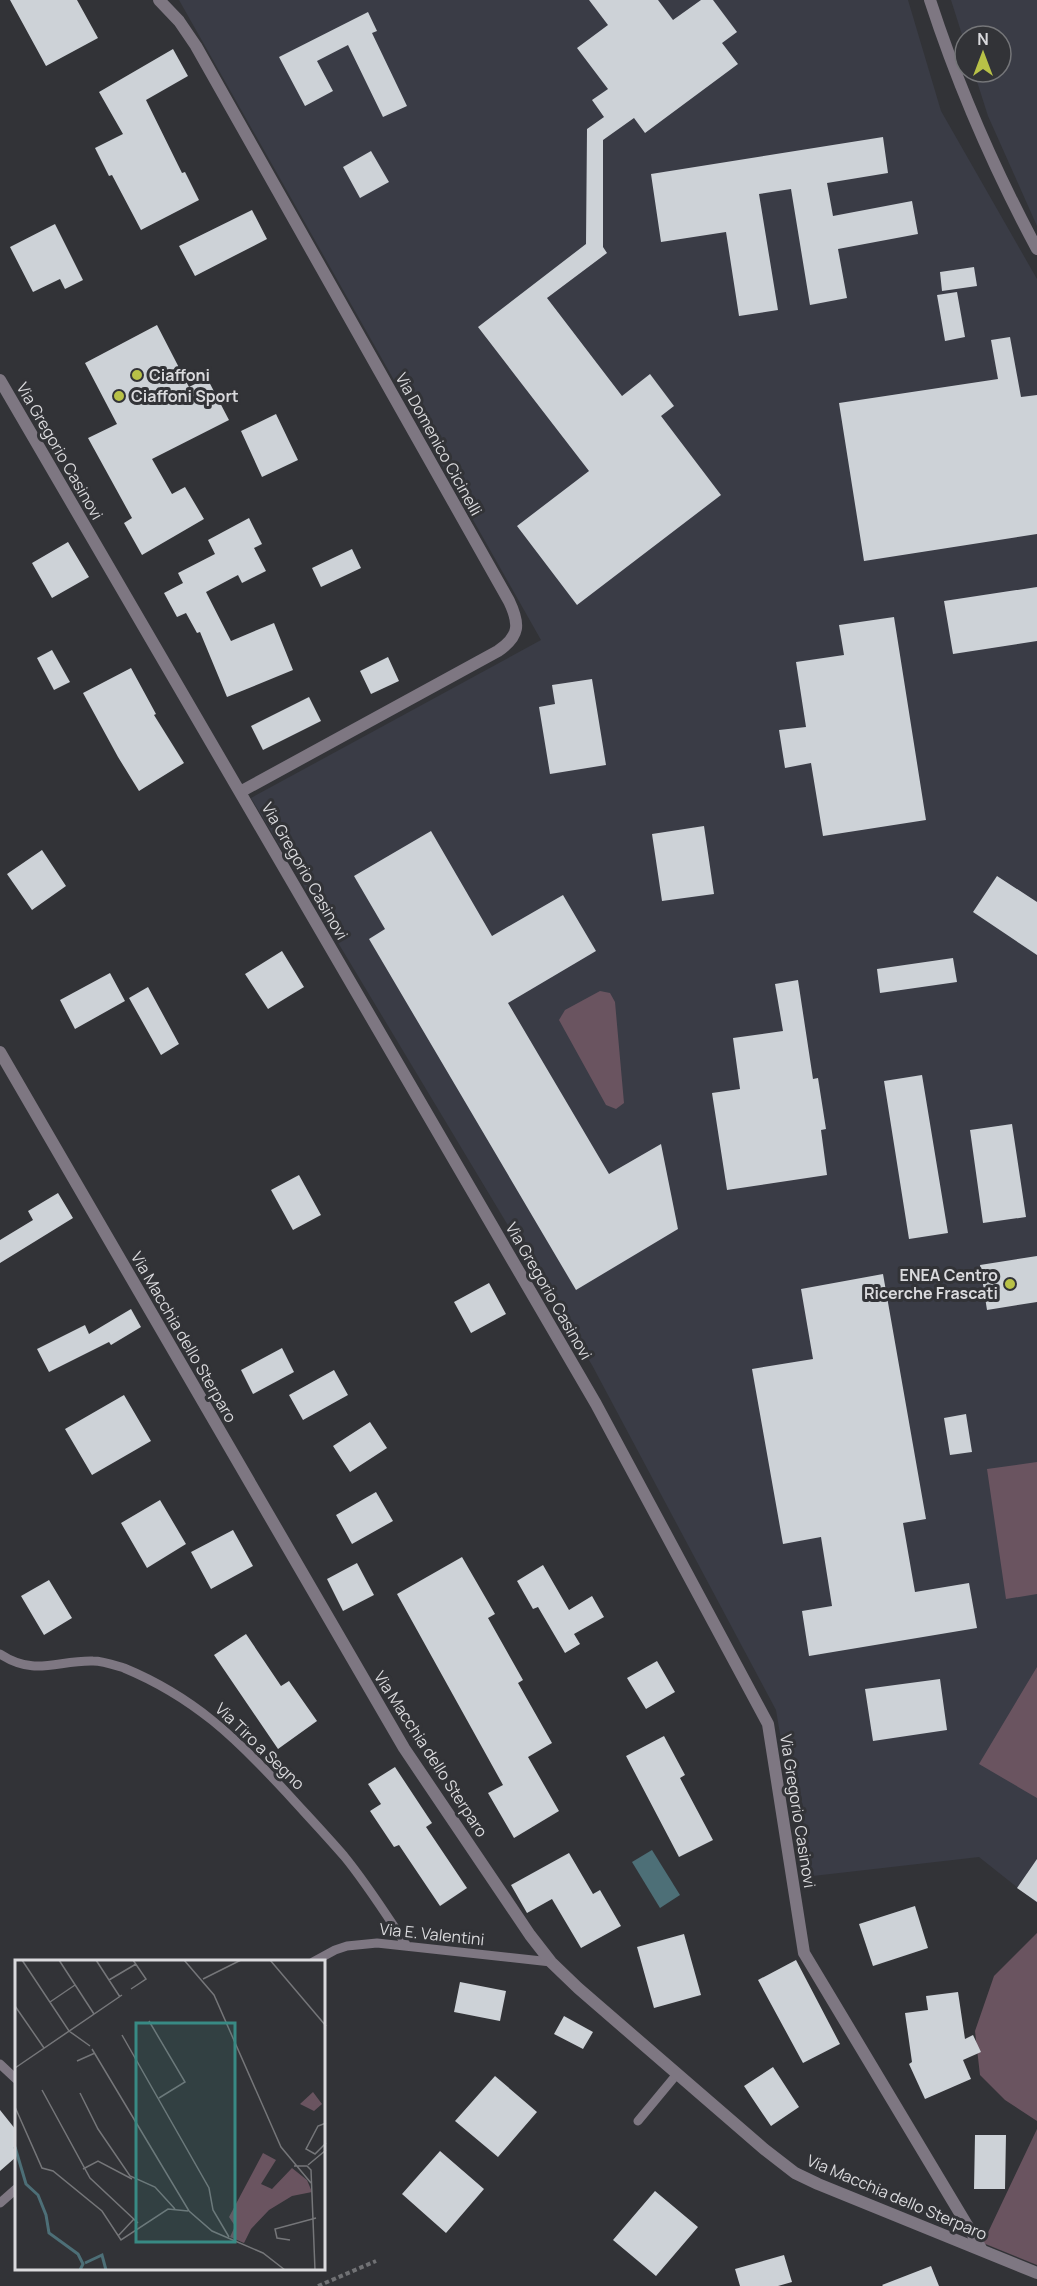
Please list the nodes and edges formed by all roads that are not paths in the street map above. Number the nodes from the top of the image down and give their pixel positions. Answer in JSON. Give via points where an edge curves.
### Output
{"nodes":[{"id":1,"x":159,"y":0,"type":"edge"},
{"id":2,"x":930,"y":0,"type":"edge"},
{"id":3,"x":1037,"y":249,"type":"edge"},
{"id":4,"x":0,"y":380,"type":"edge"},
{"id":5,"x":240,"y":792,"type":"junction"},
{"id":6,"x":0,"y":1052,"type":"edge"},
{"id":7,"x":0,"y":1654,"type":"edge"},
{"id":8,"x":407,"y":1946,"type":"junction"},
{"id":9,"x":317,"y":1960,"type":"edge"},
{"id":10,"x":551,"y":1962,"type":"junction"},
{"id":11,"x":0,"y":2064,"type":"edge"},
{"id":12,"x":677,"y":2074,"type":"junction"},
{"id":13,"x":15,"y":2078,"type":"edge"},
{"id":14,"x":638,"y":2121,"type":"dead end"},
{"id":15,"x":15,"y":2190,"type":"edge"},
{"id":16,"x":0,"y":2203,"type":"edge"},
{"id":17,"x":982,"y":2250,"type":"junction"},
{"id":18,"x":1037,"y":2273,"type":"edge"}],
"edges":[{"from":1,"to":5,"type":"street","name":"Via Domenico Cicinelli","via":[[196,46],[509,601],[517,623],[514,636],[498,651]]},
{"from":2,"to":3,"type":"street","via":[[975,122]]},
{"from":4,"to":5,"type":"street","name":"Via Gregorio Casinovi"},
{"from":5,"to":17,"type":"street","name":"Via Gregorio Casinovi","via":[[596,1404],[768,1724],[804,1953]]},
{"from":6,"to":10,"type":"street","name":"Via Macchia dello Sterparo","via":[[404,1749]]},
{"from":7,"to":8,"type":"lane","name":"Via Tiro a Segno","via":[[32,1667],[108,1663],[199,1708],[252,1755],[330,1840]]},
{"from":8,"to":9,"type":"lane","name":"Via E. Valentini","via":[[357,1945]]},
{"from":8,"to":10,"type":"lane","name":"Via E. Valentini"},
{"from":10,"to":12,"type":"street","name":"Via Macchia dello Sterparo"},
{"from":11,"to":13,"type":"lane"},
{"from":12,"to":14,"type":"lane"},
{"from":12,"to":17,"type":"street","name":"Via Macchia dello Sterparo","via":[[795,2173]]},
{"from":15,"to":16,"type":"lane"},
{"from":17,"to":18,"type":"street","name":"Via Macchia dello Sterparo"}]}
